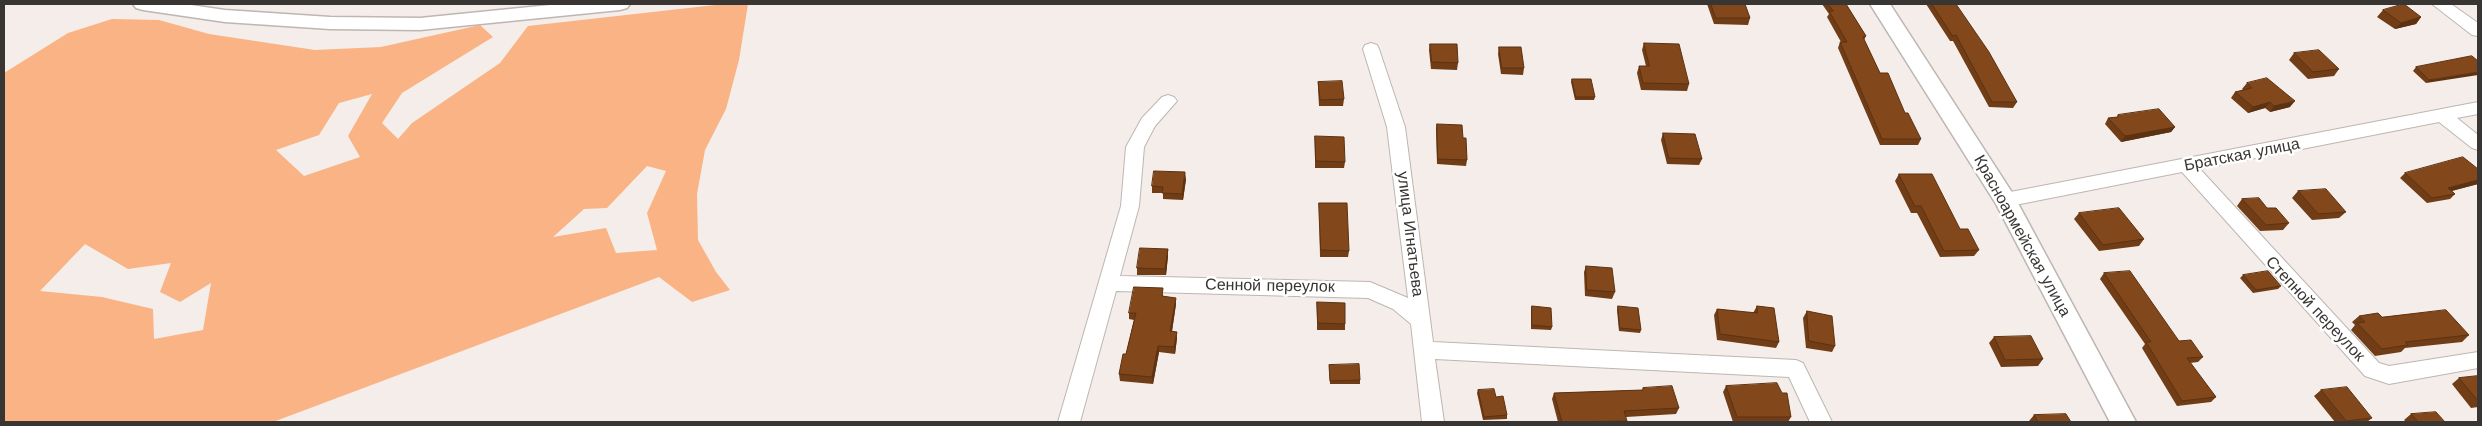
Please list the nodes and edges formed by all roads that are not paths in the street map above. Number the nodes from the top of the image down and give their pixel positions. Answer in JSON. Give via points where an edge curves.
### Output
{"nodes":[{"id":1,"x":144,"y":4,"type":"edge"},
{"id":2,"x":620,"y":4,"type":"edge"},
{"id":3,"x":1880,"y":4,"type":"edge"},
{"id":4,"x":2440,"y":4,"type":"edge"},
{"id":5,"x":2478,"y":31,"type":"edge"},
{"id":6,"x":1371,"y":49,"type":"dead end"},
{"id":7,"x":1168,"y":101,"type":"dead end"},
{"id":8,"x":2478,"y":108,"type":"edge"},
{"id":9,"x":2442,"y":115,"type":"junction"},
{"id":10,"x":2478,"y":144,"type":"edge"},
{"id":11,"x":2187,"y":166,"type":"junction"},
{"id":12,"x":2005,"y":200,"type":"junction"},
{"id":13,"x":1108,"y":284,"type":"junction"},
{"id":14,"x":1422,"y":322,"type":"junction"},
{"id":15,"x":1425,"y":350,"type":"junction"},
{"id":16,"x":2478,"y":360,"type":"edge"},
{"id":17,"x":1069,"y":422,"type":"edge"},
{"id":18,"x":1433,"y":422,"type":"edge"},
{"id":19,"x":1821,"y":422,"type":"edge"},
{"id":20,"x":2124,"y":422,"type":"edge"}],
"edges":[{"from":1,"to":2,"type":"street","via":[[225,16],[330,23],[420,24]]},
{"from":3,"to":12,"type":"street","name":"Красноармейская улица"},
{"from":4,"to":5,"type":"street"},
{"from":6,"to":14,"type":"street","name":"улица Игнатьева","via":[[1396,127]]},
{"from":7,"to":13,"type":"street","via":[[1148,122],[1136,147],[1130,206]]},
{"from":8,"to":9,"type":"street","name":"Братская улица"},
{"from":9,"to":10,"type":"street"},
{"from":9,"to":11,"type":"street","name":"Братская улица"},
{"from":11,"to":12,"type":"street","name":"Братская улица"},
{"from":11,"to":16,"type":"street","name":"Степной переулок","via":[[2372,370],[2389,375]]},
{"from":12,"to":20,"type":"street","name":"Красноармейская улица"},
{"from":13,"to":14,"type":"street","name":"Сенной переулок","via":[[1370,290],[1400,303]]},
{"from":13,"to":17,"type":"street"},
{"from":14,"to":15,"type":"street","name":"улица Игнатьева"},
{"from":15,"to":18,"type":"street","name":"улица Игнатьева"},
{"from":15,"to":19,"type":"street","via":[[1796,369]]}]}
